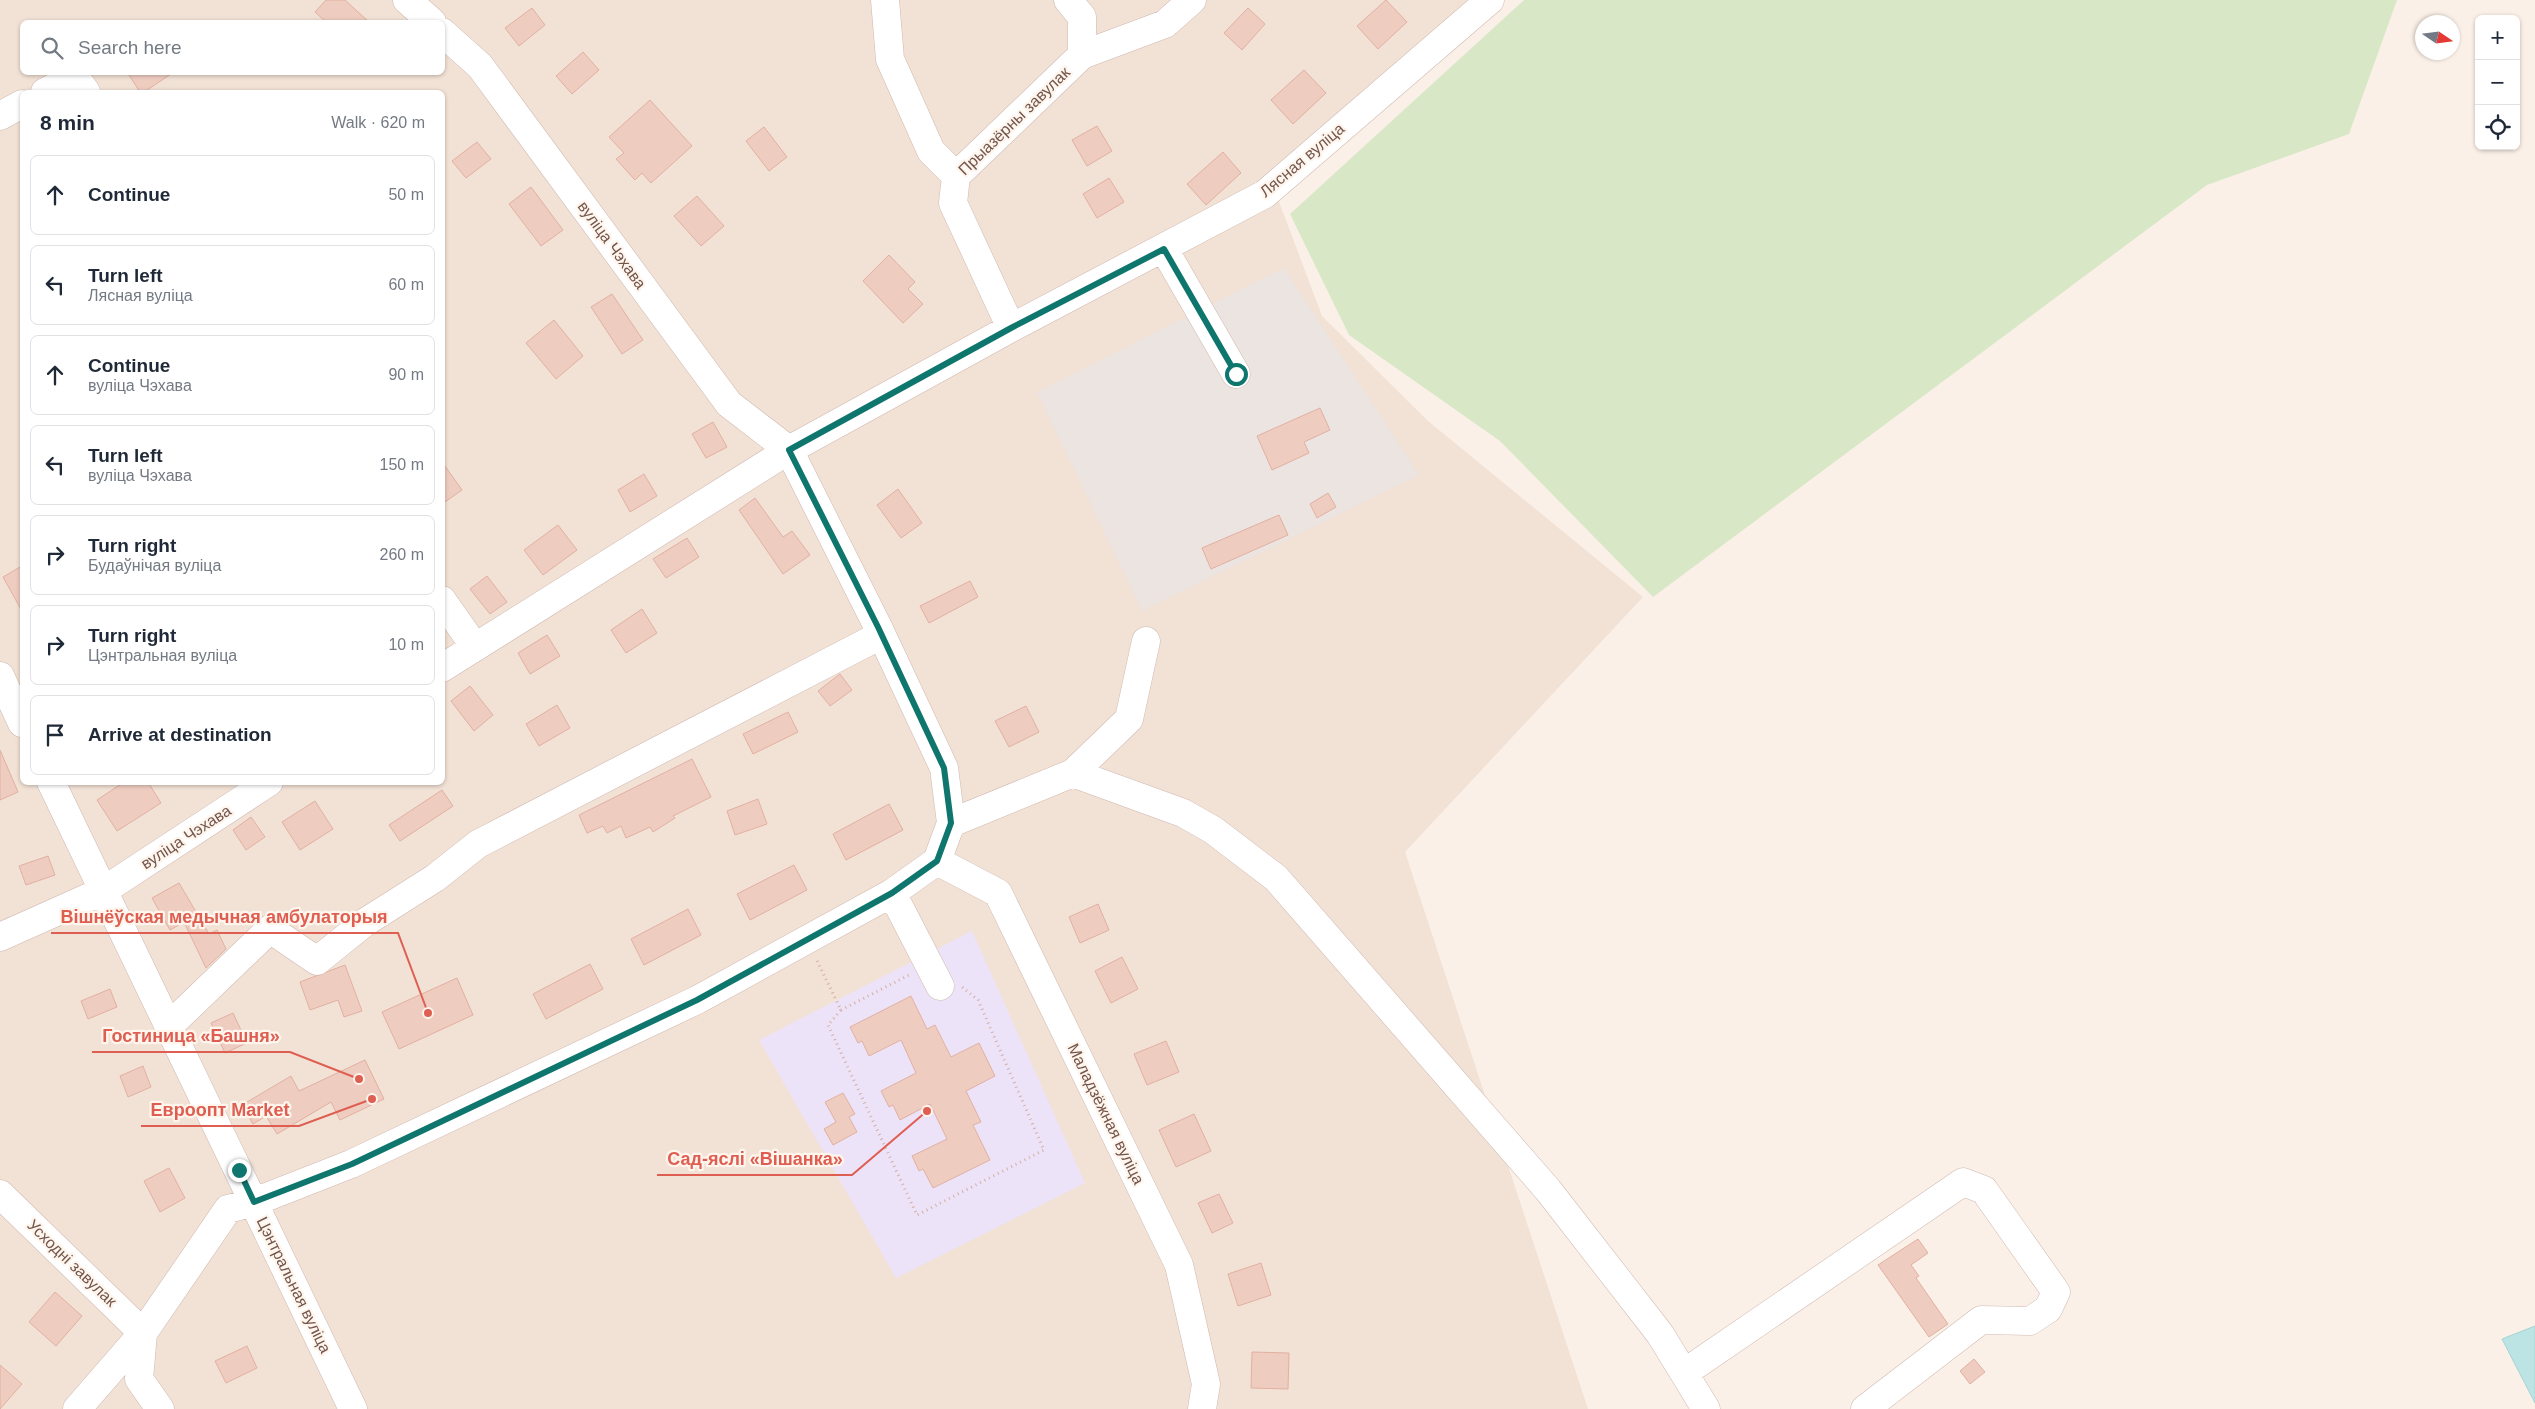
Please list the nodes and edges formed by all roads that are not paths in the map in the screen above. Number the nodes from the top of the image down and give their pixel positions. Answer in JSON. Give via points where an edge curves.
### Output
{"nodes":[{"id":1,"x":407,"y":0,"type":"edge"},
{"id":2,"x":885,"y":0,"type":"edge"},
{"id":3,"x":1068,"y":0,"type":"edge"},
{"id":4,"x":1192,"y":0,"type":"edge"},
{"id":5,"x":1490,"y":0,"type":"edge"},
{"id":6,"x":430,"y":20,"type":"edge"},
{"id":7,"x":445,"y":35,"type":"edge"},
{"id":8,"x":1082,"y":55,"type":"junction"},
{"id":9,"x":49,"y":90,"type":"edge"},
{"id":10,"x":85,"y":90,"type":"edge"},
{"id":11,"x":20,"y":105,"type":"edge"},
{"id":12,"x":0,"y":116,"type":"edge"},
{"id":13,"x":956,"y":176,"type":"junction"},
{"id":14,"x":1164,"y":249,"type":"junction"},
{"id":15,"x":1011,"y":328,"type":"junction"},
{"id":16,"x":1236,"y":374,"type":"dead end"},
{"id":17,"x":789,"y":450,"type":"junction"},
{"id":18,"x":445,"y":604,"type":"edge"},
{"id":19,"x":882,"y":635,"type":"junction"},
{"id":20,"x":1146,"y":641,"type":"dead end"},
{"id":21,"x":475,"y":647,"type":"junction"},
{"id":22,"x":445,"y":666,"type":"edge"},
{"id":23,"x":0,"y":676,"type":"edge"},
{"id":24,"x":20,"y":719,"type":"edge"},
{"id":25,"x":1073,"y":773,"type":"junction"},
{"id":26,"x":52,"y":785,"type":"edge"},
{"id":27,"x":264,"y":785,"type":"edge"},
{"id":28,"x":951,"y":823,"type":"junction"},
{"id":29,"x":937,"y":861,"type":"junction"},
{"id":30,"x":103,"y":891,"type":"junction"},
{"id":31,"x":892,"y":893,"type":"junction"},
{"id":32,"x":0,"y":936,"type":"edge"},
{"id":33,"x":934,"y":975,"type":"road end"},
{"id":34,"x":169,"y":1026,"type":"junction"},
{"id":35,"x":0,"y":1194,"type":"edge"},
{"id":36,"x":254,"y":1202,"type":"junction"},
{"id":37,"x":143,"y":1333,"type":"junction"},
{"id":38,"x":1684,"y":1373,"type":"junction"},
{"id":39,"x":77,"y":1409,"type":"edge"},
{"id":40,"x":160,"y":1409,"type":"edge"},
{"id":41,"x":353,"y":1409,"type":"edge"},
{"id":42,"x":1202,"y":1409,"type":"edge"},
{"id":43,"x":1706,"y":1409,"type":"edge"},
{"id":44,"x":1865,"y":1409,"type":"edge"}],
"edges":[{"from":1,"to":6,"type":"street"},
{"from":2,"to":13,"type":"street","via":[[890,59],[931,151]]},
{"from":3,"to":8,"type":"street","name":"Прыазёрны завулак","via":[[1082,17]]},
{"from":4,"to":8,"type":"street","via":[[1164,24]]},
{"from":5,"to":14,"type":"street","name":"Лясная вуліца","via":[[1265,194]]},
{"from":7,"to":17,"type":"street","name":"вуліца Чэхава","via":[[480,66],[729,404]]},
{"from":8,"to":13,"type":"street","name":"Прыазёрны завулак"},
{"from":9,"to":10,"type":"street","via":[[56,86],[81,85]]},
{"from":11,"to":12,"type":"street"},
{"from":13,"to":15,"type":"street","name":"Прыазёрны завулак","via":[[953,203]]},
{"from":14,"to":15,"type":"street","name":"Лясная вуліца"},
{"from":14,"to":16,"type":"street"},
{"from":15,"to":17,"type":"street"},
{"from":17,"to":19,"type":"street","name":"вуліца Чэхава"},
{"from":17,"to":21,"type":"street"},
{"from":18,"to":21,"type":"street"},
{"from":19,"to":28,"type":"street","name":"вуліца Чэхава","via":[[944,768]]},
{"from":19,"to":34,"type":"street","via":[[478,844],[435,878],[364,923],[316,960],[270,930]]},
{"from":20,"to":25,"type":"street","via":[[1129,719]]},
{"from":21,"to":22,"type":"street"},
{"from":23,"to":24,"type":"street"},
{"from":25,"to":28,"type":"street"},
{"from":25,"to":38,"type":"street","via":[[1183,813],[1213,830],[1276,878],[1548,1190],[1660,1334]]},
{"from":26,"to":30,"type":"street","name":"Цэнтральная вуліца"},
{"from":27,"to":30,"type":"street","name":"вуліца Чэхава"},
{"from":28,"to":29,"type":"street","name":"вуліца Чэхава"},
{"from":29,"to":31,"type":"street"},
{"from":29,"to":42,"type":"street","name":"Маладзёжная вуліца","via":[[998,892],[1179,1266],[1206,1384]]},
{"from":30,"to":32,"type":"street","name":"вуліца Чэхава"},
{"from":30,"to":34,"type":"street","name":"Цэнтральная вуліца"},
{"from":31,"to":33,"type":"street"},
{"from":31,"to":36,"type":"street","via":[[697,1000],[561,1066],[352,1164]]},
{"from":34,"to":36,"type":"street","name":"Цэнтральная вуліца"},
{"from":35,"to":37,"type":"street","name":"Усходні завулак"},
{"from":36,"to":37,"type":"street","via":[[228,1208]]},
{"from":36,"to":41,"type":"street","name":"Цэнтральная вуліца"},
{"from":37,"to":39,"type":"street"},
{"from":37,"to":40,"type":"street","via":[[139,1379]]},
{"from":38,"to":43,"type":"street"},
{"from":38,"to":44,"type":"street","via":[[1963,1182],[1984,1190],[2056,1292],[2048,1310],[2030,1321],[1981,1320]]}]}
